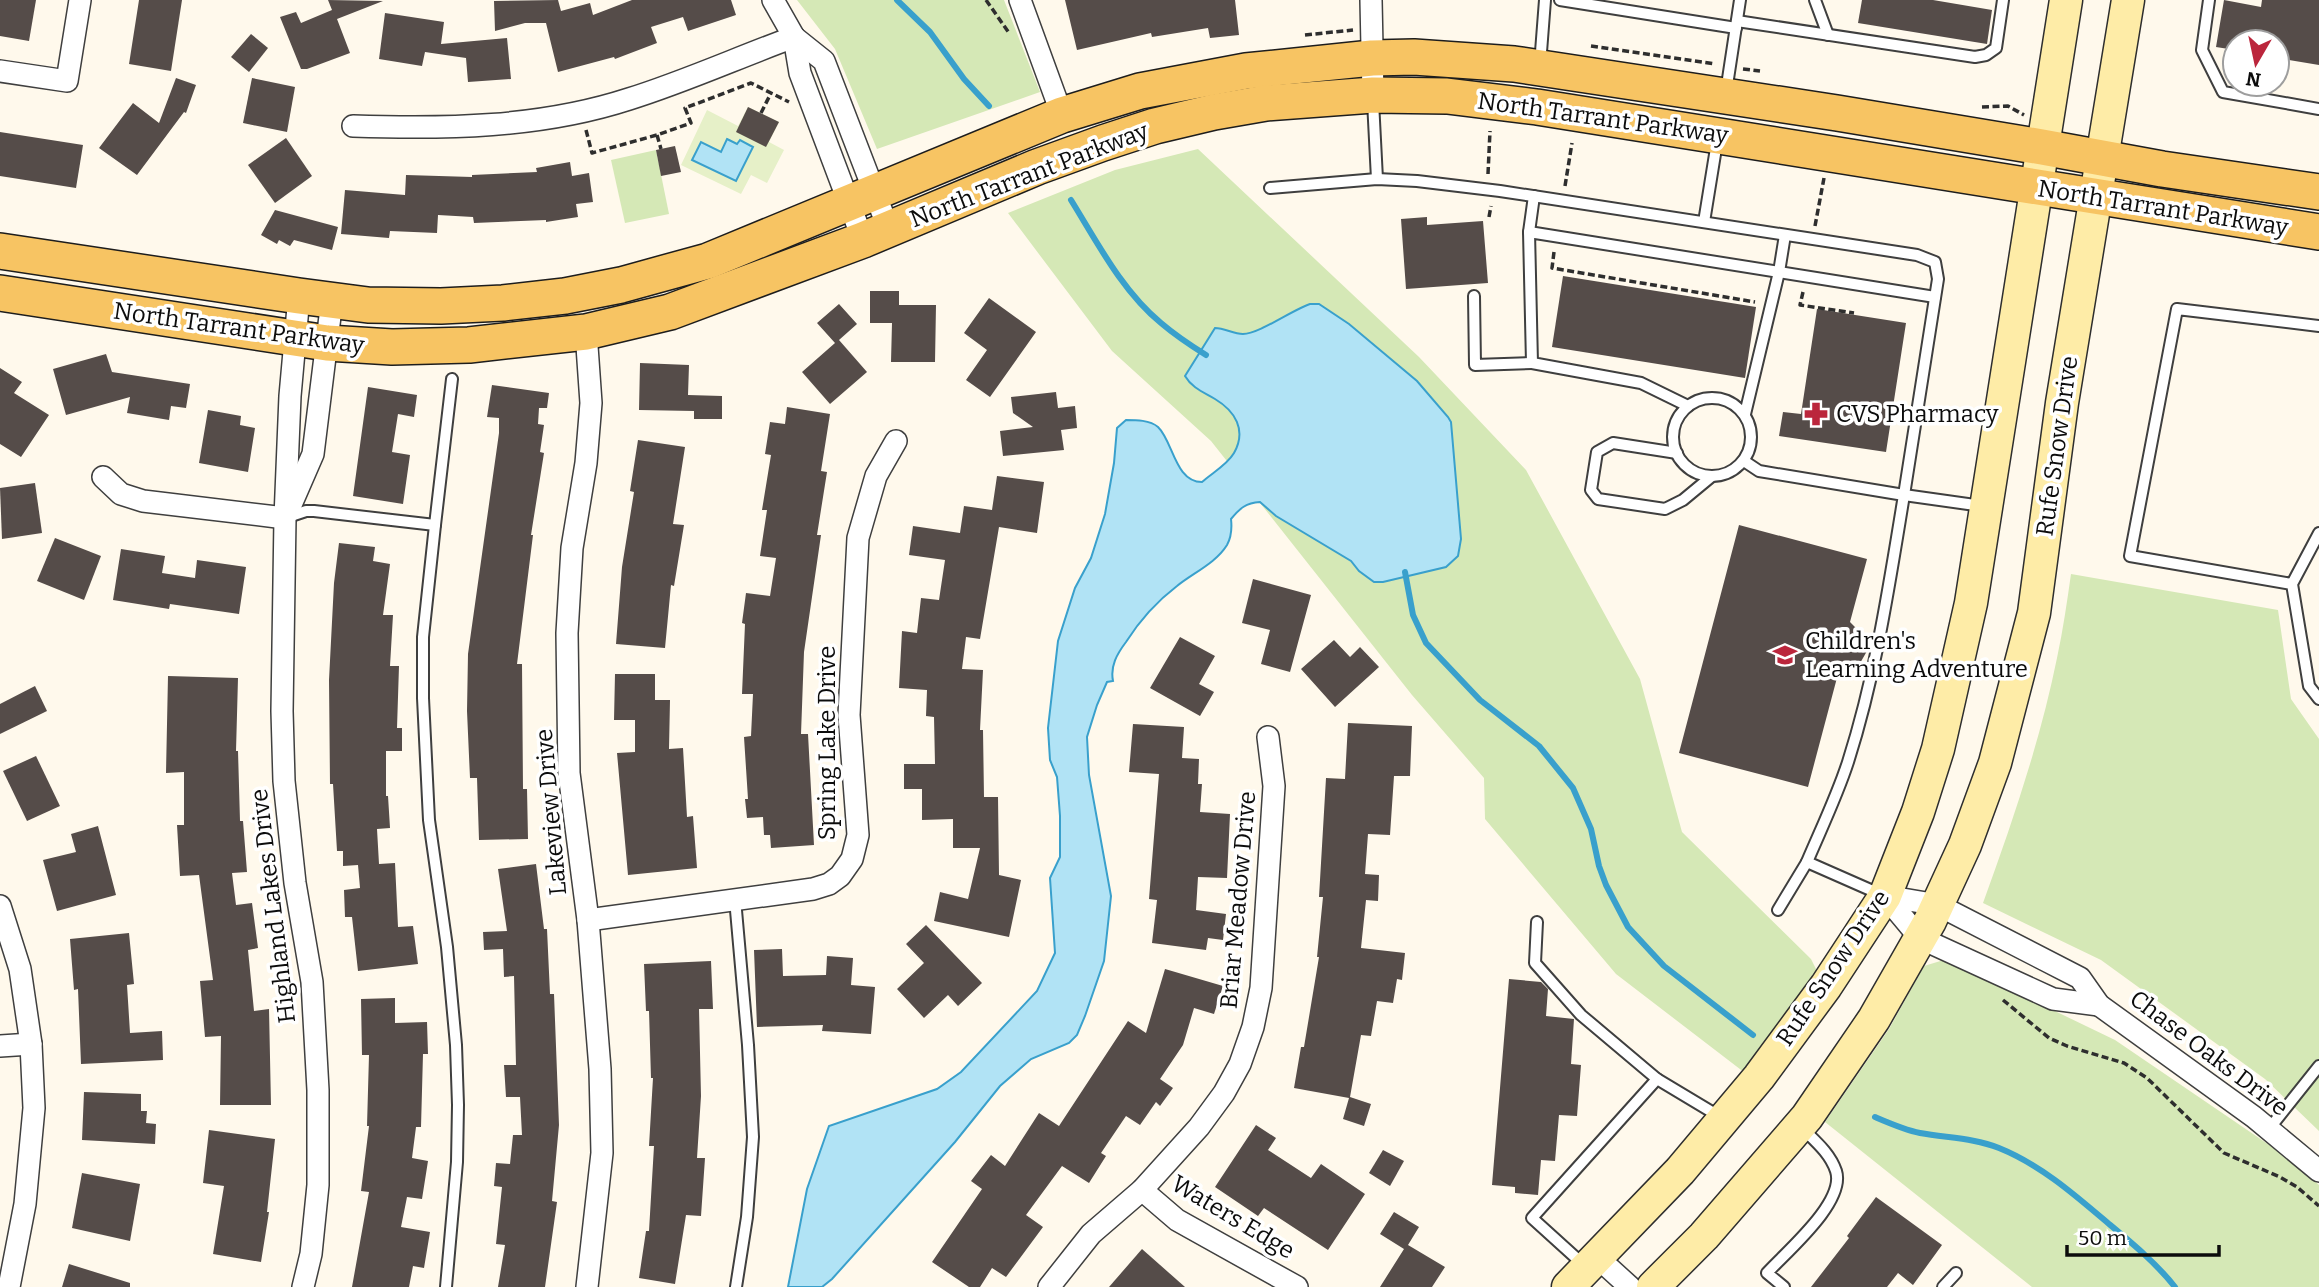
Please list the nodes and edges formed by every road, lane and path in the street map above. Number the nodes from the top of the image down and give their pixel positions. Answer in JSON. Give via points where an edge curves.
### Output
{"nodes":[{"id":1,"x":80,"y":0,"type":"edge"},
{"id":2,"x":773,"y":0,"type":"edge"},
{"id":3,"x":1020,"y":0,"type":"edge"},
{"id":4,"x":1371,"y":0,"type":"edge"},
{"id":5,"x":1545,"y":0,"type":"edge"},
{"id":6,"x":1560,"y":0,"type":"edge"},
{"id":7,"x":1741,"y":0,"type":"edge"},
{"id":8,"x":1815,"y":0,"type":"edge"},
{"id":9,"x":2003,"y":0,"type":"edge"},
{"id":10,"x":2066,"y":0,"type":"edge"},
{"id":11,"x":2128,"y":0,"type":"edge"},
{"id":12,"x":2209,"y":0,"type":"edge"},
{"id":13,"x":1737,"y":24,"type":"junction"},
{"id":14,"x":1828,"y":35,"type":"junction"},
{"id":15,"x":794,"y":37,"type":"junction"},
{"id":16,"x":1372,"y":58,"type":"junction"},
{"id":17,"x":1540,"y":68,"type":"junction"},
{"id":18,"x":0,"y":71,"type":"edge"},
{"id":19,"x":771,"y":93,"type":"junction"},
{"id":20,"x":1373,"y":95,"type":"junction"},
{"id":21,"x":1726,"y":95,"type":"junction"},
{"id":22,"x":2319,"y":109,"type":"edge"},
{"id":23,"x":793,"y":113,"type":"dead end"},
{"id":24,"x":761,"y":114,"type":"dead end"},
{"id":25,"x":1062,"y":115,"type":"junction"},
{"id":26,"x":353,"y":126,"type":"dead end"},
{"id":27,"x":586,"y":129,"type":"dead end"},
{"id":28,"x":1719,"y":134,"type":"junction"},
{"id":29,"x":657,"y":135,"type":"junction"},
{"id":30,"x":2042,"y":147,"type":"junction"},
{"id":31,"x":661,"y":149,"type":"dead end"},
{"id":32,"x":2102,"y":158,"type":"junction"},
{"id":33,"x":1377,"y":179,"type":"junction"},
{"id":34,"x":1270,"y":188,"type":"dead end"},
{"id":35,"x":2036,"y":188,"type":"junction"},
{"id":36,"x":2319,"y":192,"type":"edge"},
{"id":37,"x":1535,"y":197,"type":"junction"},
{"id":38,"x":863,"y":198,"type":"junction"},
{"id":39,"x":2096,"y":198,"type":"junction"},
{"id":40,"x":1704,"y":222,"type":"junction"},
{"id":41,"x":1530,"y":232,"type":"junction"},
{"id":42,"x":2319,"y":232,"type":"edge"},
{"id":43,"x":876,"y":235,"type":"junction"},
{"id":44,"x":1785,"y":235,"type":"junction"},
{"id":45,"x":0,"y":251,"type":"edge"},
{"id":46,"x":1780,"y":272,"type":"junction"},
{"id":47,"x":0,"y":293,"type":"edge"},
{"id":48,"x":1474,"y":296,"type":"dead end"},
{"id":49,"x":1935,"y":297,"type":"junction"},
{"id":50,"x":316,"y":298,"type":"junction"},
{"id":51,"x":2319,"y":326,"type":"edge"},
{"id":52,"x":586,"y":332,"type":"junction"},
{"id":53,"x":311,"y":342,"type":"junction"},
{"id":54,"x":1532,"y":363,"type":"junction"},
{"id":55,"x":452,"y":379,"type":"dead end"},
{"id":56,"x":1688,"y":406,"type":"junction"},
{"id":57,"x":1745,"y":414,"type":"junction"},
{"id":58,"x":896,"y":441,"type":"dead end"},
{"id":59,"x":1677,"y":453,"type":"junction"},
{"id":60,"x":1744,"y":461,"type":"junction"},
{"id":61,"x":1712,"y":476,"type":"junction"},
{"id":62,"x":103,"y":477,"type":"dead end"},
{"id":63,"x":1904,"y":495,"type":"junction"},
{"id":64,"x":1984,"y":507,"type":"junction"},
{"id":65,"x":285,"y":518,"type":"junction"},
{"id":66,"x":435,"y":525,"type":"junction"},
{"id":67,"x":2319,"y":533,"type":"edge"},
{"id":68,"x":2291,"y":584,"type":"junction"},
{"id":69,"x":2319,"y":699,"type":"edge"},
{"id":70,"x":1268,"y":737,"type":"dead end"},
{"id":71,"x":1808,"y":862,"type":"junction"},
{"id":72,"x":1885,"y":897,"type":"junction"},
{"id":73,"x":734,"y":900,"type":"junction"},
{"id":74,"x":1938,"y":905,"type":"junction"},
{"id":75,"x":0,"y":906,"type":"edge"},
{"id":76,"x":1777,"y":910,"type":"dead end"},
{"id":77,"x":588,"y":920,"type":"junction"},
{"id":78,"x":1536,"y":922,"type":"dead end"},
{"id":79,"x":1920,"y":938,"type":"junction"},
{"id":80,"x":2000,"y":997,"type":"dead end"},
{"id":81,"x":2099,"y":1005,"type":"junction"},
{"id":82,"x":31,"y":1044,"type":"junction"},
{"id":83,"x":0,"y":1046,"type":"edge"},
{"id":84,"x":2319,"y":1066,"type":"edge"},
{"id":85,"x":1657,"y":1079,"type":"junction"},
{"id":86,"x":1725,"y":1120,"type":"junction"},
{"id":87,"x":1800,"y":1126,"type":"junction"},
{"id":88,"x":2269,"y":1129,"type":"junction"},
{"id":89,"x":2319,"y":1171,"type":"edge"},
{"id":90,"x":1142,"y":1190,"type":"junction"},
{"id":91,"x":2319,"y":1206,"type":"edge"},
{"id":92,"x":1956,"y":1273,"type":"dead end"},
{"id":93,"x":1584,"y":1275,"type":"edge"},
{"id":94,"x":9,"y":1287,"type":"edge"},
{"id":95,"x":303,"y":1287,"type":"edge"},
{"id":96,"x":446,"y":1287,"type":"edge"},
{"id":97,"x":587,"y":1287,"type":"edge"},
{"id":98,"x":736,"y":1287,"type":"edge"},
{"id":99,"x":1049,"y":1287,"type":"edge"},
{"id":100,"x":1297,"y":1287,"type":"edge"},
{"id":101,"x":1630,"y":1287,"type":"edge"},
{"id":102,"x":1653,"y":1287,"type":"edge"},
{"id":103,"x":1784,"y":1287,"type":"edge"},
{"id":104,"x":1943,"y":1287,"type":"edge"}],
"edges":[{"from":1,"to":18,"type":"street","via":[[67,81]]},
{"from":2,"to":15,"type":"street"},
{"from":3,"to":25,"type":"street"},
{"from":4,"to":16,"type":"street"},
{"from":5,"to":17,"type":"lane"},
{"from":6,"to":13,"type":"lane"},
{"from":7,"to":13,"type":"lane"},
{"from":8,"to":14,"type":"lane"},
{"from":9,"to":14,"type":"lane","via":[[1996,48],[1986,55]]},
{"from":10,"to":30,"type":"main road","name":"Rufe Snow Drive"},
{"from":11,"to":32,"type":"main road","name":"Rufe Snow Drive"},
{"from":12,"to":22,"type":"lane","via":[[2202,50],[2224,92]]},
{"from":13,"to":14,"type":"lane"},
{"from":13,"to":21,"type":"lane"},
{"from":15,"to":26,"type":"street","via":[[629,99],[580,112],[468,126]]},
{"from":15,"to":38,"type":"street","via":[[824,61]]},
{"from":16,"to":17,"type":"main road","name":"North Tarrant Parkway","via":[[1467,60]]},
{"from":16,"to":20,"type":"street"},
{"from":16,"to":25,"type":"main road","name":"North Tarrant Parkway","via":[[1246,71],[1140,91]]},
{"from":17,"to":21,"type":"main road","name":"North Tarrant Parkway"},
{"from":19,"to":23,"type":"path","via":[[788,101]]},
{"from":19,"to":24,"type":"path"},
{"from":19,"to":29,"type":"path","via":[[751,83],[685,108],[691,123]]},
{"from":20,"to":28,"type":"main road","name":"North Tarrant Parkway","via":[[1460,97]]},
{"from":20,"to":33,"type":"lane"},
{"from":20,"to":43,"type":"main road","name":"North Tarrant Parkway","via":[[1266,103],[1155,126],[1037,167]]},
{"from":21,"to":28,"type":"main road"},
{"from":21,"to":30,"type":"main road","name":"North Tarrant Parkway"},
{"from":25,"to":38,"type":"main road","name":"North Tarrant Parkway"},
{"from":27,"to":29,"type":"path","via":[[592,153]]},
{"from":28,"to":35,"type":"main road","name":"North Tarrant Parkway"},
{"from":28,"to":40,"type":"lane"},
{"from":29,"to":31,"type":"path"},
{"from":30,"to":32,"type":"main road","name":"North Tarrant Parkway"},
{"from":30,"to":35,"type":"main road","name":"Rufe Snow Drive"},
{"from":32,"to":36,"type":"main road","name":"North Tarrant Parkway"},
{"from":32,"to":39,"type":"main road","name":"Rufe Snow Drive"},
{"from":33,"to":34,"type":"lane"},
{"from":33,"to":37,"type":"lane"},
{"from":35,"to":39,"type":"main road","name":"North Tarrant Parkway"},
{"from":35,"to":64,"type":"main road","name":"Rufe Snow Drive"},
{"from":37,"to":40,"type":"lane"},
{"from":37,"to":41,"type":"lane"},
{"from":38,"to":43,"type":"street"},
{"from":38,"to":50,"type":"main road","name":"North Tarrant Parkway","via":[[708,261],[565,296],[441,306]]},
{"from":39,"to":42,"type":"main road","name":"North Tarrant Parkway"},
{"from":39,"to":74,"type":"main road","name":"Rufe Snow Drive","via":[[2034,613],[1995,763]]},
{"from":40,"to":44,"type":"lane"},
{"from":41,"to":46,"type":"lane"},
{"from":41,"to":54,"type":"lane"},
{"from":43,"to":52,"type":"main road","name":"North Tarrant Parkway","via":[[670,312]]},
{"from":44,"to":46,"type":"lane"},
{"from":44,"to":49,"type":"lane","via":[[1917,255],[1935,262]]},
{"from":45,"to":50,"type":"main road","name":"North Tarrant Parkway"},
{"from":46,"to":49,"type":"lane"},
{"from":46,"to":57,"type":"lane"},
{"from":47,"to":53,"type":"main road","name":"North Tarrant Parkway"},
{"from":48,"to":54,"type":"lane","via":[[1475,365]]},
{"from":49,"to":63,"type":"lane"},
{"from":50,"to":53,"type":"street","name":"Highland Lakes Drive"},
{"from":50,"to":53,"type":"street","name":"Highland Lakes Drive"},
{"from":51,"to":68,"type":"lane","via":[[2177,309],[2130,556]]},
{"from":52,"to":53,"type":"main road","name":"North Tarrant Parkway","via":[[469,345]]},
{"from":52,"to":77,"type":"street","name":"Lakeview Drive","via":[[591,403],[572,548],[567,634],[569,773]]},
{"from":53,"to":65,"type":"street","name":"Highland Lakes Drive"},
{"from":53,"to":65,"type":"street","name":"Highland Lakes Drive","via":[[313,454]]},
{"from":54,"to":56,"type":"lane","via":[[1642,383]]},
{"from":55,"to":66,"type":"lane"},
{"from":56,"to":57,"type":"lane","via":[[1718,399]]},
{"from":56,"to":59,"type":"lane","via":[[1677,419],[1673,436]]},
{"from":57,"to":60,"type":"lane","via":[[1752,438]]},
{"from":58,"to":73,"type":"street","name":"Spring Lake Drive","via":[[876,476],[858,538],[849,715],[858,835],[852,859],[829,884]]},
{"from":59,"to":61,"type":"lane","via":[[1685,466]]},
{"from":59,"to":61,"type":"lane","via":[[1613,443],[1597,452],[1591,490],[1598,499],[1665,509],[1684,500]]},
{"from":60,"to":61,"type":"lane","via":[[1730,472]]},
{"from":60,"to":63,"type":"lane","via":[[1759,471]]},
{"from":62,"to":65,"type":"street","via":[[121,494],[143,501]]},
{"from":63,"to":64,"type":"lane"},
{"from":63,"to":71,"type":"lane","via":[[1881,637],[1861,720]]},
{"from":64,"to":72,"type":"main road","name":"Rufe Snow Drive","via":[[1971,603],[1938,749]]},
{"from":65,"to":66,"type":"lane","via":[[314,511]]},
{"from":65,"to":95,"type":"street","name":"Highland Lakes Drive","via":[[284,781],[312,982],[318,1090],[318,1185]]},
{"from":66,"to":96,"type":"lane","via":[[423,638],[423,698],[429,820],[447,947],[458,1105]]},
{"from":67,"to":68,"type":"lane"},
{"from":68,"to":69,"type":"lane","via":[[2309,685]]},
{"from":70,"to":90,"type":"street","name":"Briar Meadow Drive","via":[[1274,786],[1261,988],[1253,1027],[1224,1093]]},
{"from":71,"to":72,"type":"lane"},
{"from":71,"to":76,"type":"lane"},
{"from":72,"to":74,"type":"street","name":"Chase Oaks Drive"},
{"from":72,"to":79,"type":"street","name":"Chase Oaks Drive"},
{"from":72,"to":86,"type":"main road","name":"Rufe Snow Drive","via":[[1826,986]]},
{"from":73,"to":77,"type":"street","name":"Spring Lake Drive"},
{"from":73,"to":98,"type":"lane","via":[[753,1137]]},
{"from":74,"to":79,"type":"main road","name":"Rufe Snow Drive"},
{"from":74,"to":81,"type":"street","name":"Chase Oaks Drive","via":[[2080,978]]},
{"from":75,"to":82,"type":"street","via":[[20,969]]},
{"from":77,"to":97,"type":"street","name":"Lakeview Drive","via":[[602,1153]]},
{"from":78,"to":85,"type":"lane","via":[[1535,963],[1581,1015]]},
{"from":79,"to":81,"type":"street","name":"Chase Oaks Drive","via":[[2053,999]]},
{"from":79,"to":87,"type":"main road","name":"Rufe Snow Drive","via":[[1874,1019]]},
{"from":80,"to":91,"type":"path","via":[[2049,1038],[2124,1063],[2224,1153],[2280,1177]]},
{"from":81,"to":88,"type":"street","name":"Chase Oaks Drive"},
{"from":82,"to":83,"type":"street"},
{"from":82,"to":94,"type":"street","via":[[34,1108],[25,1204]]},
{"from":84,"to":88,"type":"lane"},
{"from":85,"to":86,"type":"lane"},
{"from":85,"to":93,"type":"lane","via":[[1531,1218]]},
{"from":86,"to":93,"type":"main road","name":"Rufe Snow Drive"},
{"from":87,"to":102,"type":"main road","name":"Rufe Snow Drive"},
{"from":87,"to":103,"type":"lane","via":[[1828,1155],[1837,1174],[1836,1191],[1828,1206],[1767,1273]]},
{"from":88,"to":89,"type":"street","name":"Chase Oaks Drive"},
{"from":90,"to":99,"type":"street","name":"Briar Meadow Drive","via":[[1091,1234]]},
{"from":90,"to":100,"type":"street","name":"Waters Edge","via":[[1177,1220]]},
{"from":92,"to":104,"type":"lane"},
{"from":93,"to":101,"type":"street"}]}
